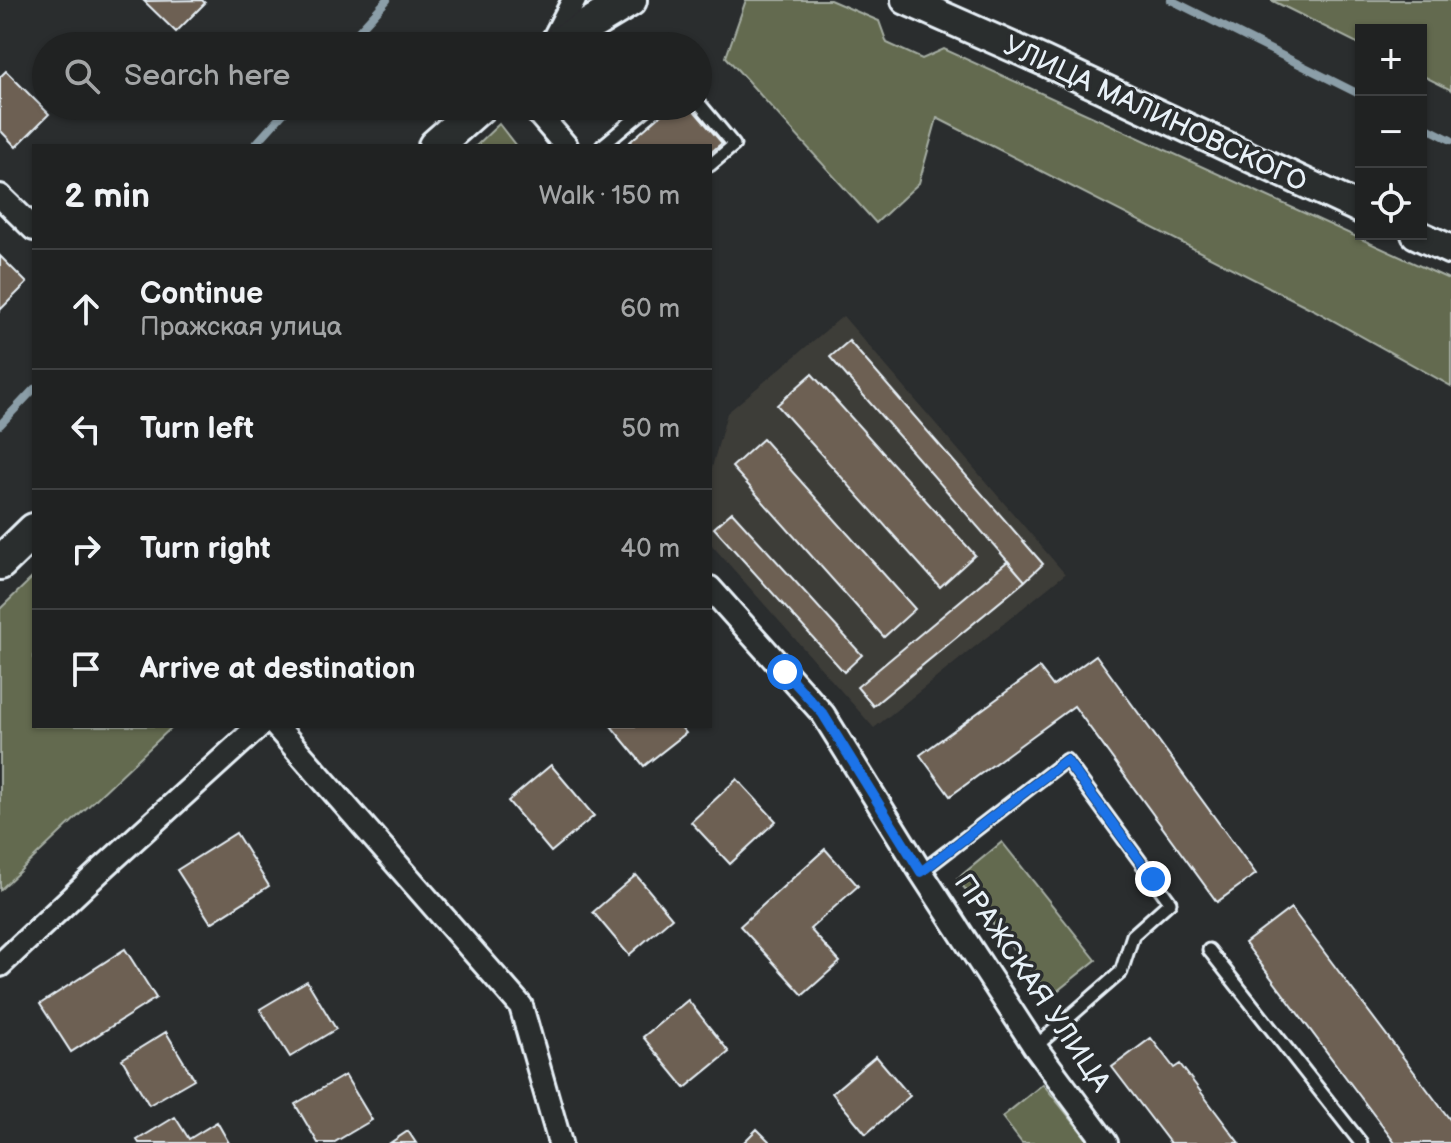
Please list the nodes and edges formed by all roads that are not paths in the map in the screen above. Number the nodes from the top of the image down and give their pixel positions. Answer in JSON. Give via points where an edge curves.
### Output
{"nodes":[{"id":1,"x":574,"y":0,"type":"edge"},
{"id":2,"x":630,"y":0,"type":"edge"},
{"id":3,"x":906,"y":0,"type":"edge"},
{"id":4,"x":956,"y":0,"type":"edge"},
{"id":5,"x":559,"y":32,"type":"edge"},
{"id":6,"x":576,"y":32,"type":"edge"},
{"id":7,"x":1044,"y":61,"type":"junction"},
{"id":8,"x":712,"y":119,"type":"edge"},
{"id":9,"x":464,"y":120,"type":"edge"},
{"id":10,"x":544,"y":120,"type":"edge"},
{"id":11,"x":633,"y":120,"type":"edge"},
{"id":12,"x":437,"y":144,"type":"edge"},
{"id":13,"x":564,"y":144,"type":"edge"},
{"id":14,"x":604,"y":144,"type":"edge"},
{"id":15,"x":712,"y":163,"type":"edge"},
{"id":16,"x":0,"y":196,"type":"edge"},
{"id":17,"x":1355,"y":206,"type":"edge"},
{"id":18,"x":32,"y":227,"type":"edge"},
{"id":19,"x":1427,"y":239,"type":"edge"},
{"id":20,"x":1451,"y":250,"type":"edge"},
{"id":21,"x":32,"y":532,"type":"edge"},
{"id":22,"x":0,"y":563,"type":"edge"},
{"id":23,"x":712,"y":590,"type":"edge"},
{"id":24,"x":257,"y":728,"type":"edge"},
{"id":25,"x":278,"y":728,"type":"edge"},
{"id":26,"x":921,"y":872,"type":"junction"},
{"id":27,"x":1209,"y":950,"type":"dead end"},
{"id":28,"x":0,"y":965,"type":"edge"},
{"id":29,"x":1035,"y":1047,"type":"junction"},
{"id":30,"x":560,"y":1143,"type":"edge"},
{"id":31,"x":1106,"y":1143,"type":"edge"},
{"id":32,"x":1361,"y":1143,"type":"edge"}],
"edges":[{"from":1,"to":5,"type":"street"},
{"from":2,"to":6,"type":"main road"},
{"from":3,"to":7,"type":"street","name":"УЛИЦА МАЛИНОВСКОГО"},
{"from":4,"to":7,"type":"street"},
{"from":7,"to":17,"type":"street","name":"УЛИЦА МАЛИНОВСКОГО"},
{"from":8,"to":15,"type":"lane","via":[[734,145]]},
{"from":9,"to":12,"type":"main road"},
{"from":10,"to":13,"type":"street"},
{"from":11,"to":14,"type":"lane"},
{"from":16,"to":18,"type":"street"},
{"from":19,"to":20,"type":"street"},
{"from":21,"to":22,"type":"main road"},
{"from":23,"to":26,"type":"street","name":"ПРАЖСКАЯ УЛИЦА","via":[[823,714]]},
{"from":24,"to":28,"type":"street"},
{"from":25,"to":30,"type":"street","via":[[521,1006]]},
{"from":26,"to":29,"type":"street","name":"ПРАЖСКАЯ УЛИЦА"},
{"from":26,"to":29,"type":"lane","via":[[1066,760],[1170,902],[1133,935],[1121,972]]},
{"from":27,"to":32,"type":"lane"},
{"from":29,"to":31,"type":"street","name":"ПРАЖСКАЯ УЛИЦА"}]}
